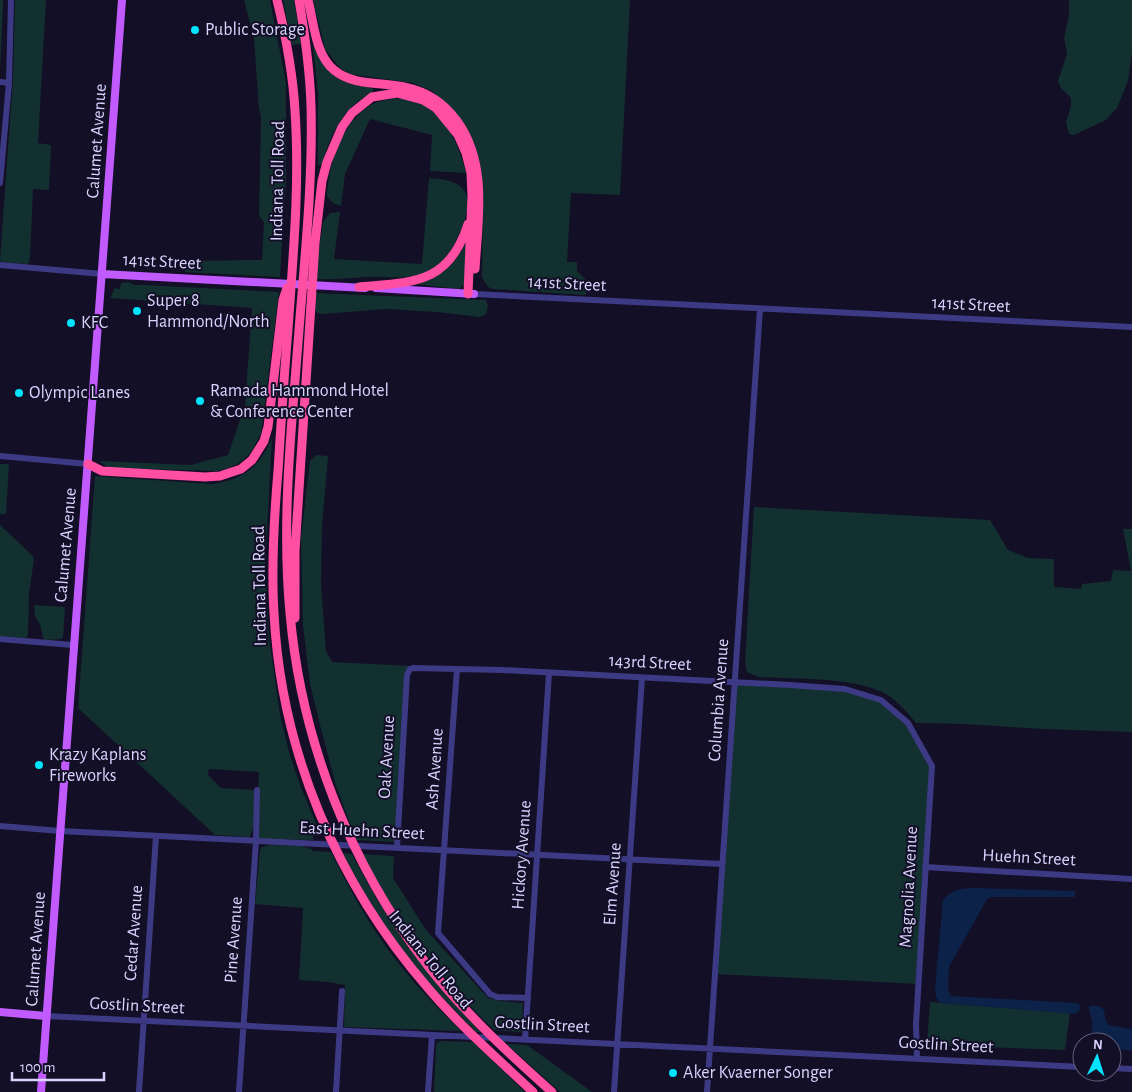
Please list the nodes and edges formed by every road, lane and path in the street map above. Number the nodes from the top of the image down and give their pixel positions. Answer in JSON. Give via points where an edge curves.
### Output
{"nodes":[{"id":1,"x":11,"y":0,"type":"edge"},
{"id":2,"x":122,"y":0,"type":"edge"},
{"id":3,"x":277,"y":0,"type":"edge"},
{"id":4,"x":299,"y":0,"type":"edge"},
{"id":5,"x":308,"y":0,"type":"edge"},
{"id":6,"x":0,"y":82,"type":"edge"},
{"id":7,"x":10,"y":83,"type":"junction"},
{"id":8,"x":0,"y":183,"type":"edge"},
{"id":9,"x":472,"y":196,"type":"junction"},
{"id":10,"x":0,"y":266,"type":"edge"},
{"id":11,"x":292,"y":266,"type":"junction"},
{"id":12,"x":102,"y":274,"type":"junction"},
{"id":13,"x":359,"y":287,"type":"junction"},
{"id":14,"x":471,"y":294,"type":"junction"},
{"id":15,"x":760,"y":309,"type":"junction"},
{"id":16,"x":1132,"y":328,"type":"edge"},
{"id":17,"x":0,"y":456,"type":"edge"},
{"id":18,"x":88,"y":464,"type":"junction"},
{"id":19,"x":0,"y":639,"type":"edge"},
{"id":20,"x":73,"y":645,"type":"junction"},
{"id":21,"x":293,"y":646,"type":"junction"},
{"id":22,"x":410,"y":669,"type":"joint"},
{"id":23,"x":457,"y":669,"type":"junction"},
{"id":24,"x":549,"y":673,"type":"junction"},
{"id":25,"x":642,"y":678,"type":"junction"},
{"id":26,"x":735,"y":682,"type":"junction"},
{"id":27,"x":908,"y":723,"type":"joint"},
{"id":28,"x":257,"y":790,"type":"dead end"},
{"id":29,"x":0,"y":826,"type":"edge"},
{"id":30,"x":60,"y":832,"type":"junction"},
{"id":31,"x":156,"y":836,"type":"junction"},
{"id":32,"x":256,"y":841,"type":"junction"},
{"id":33,"x":397,"y":848,"type":"junction"},
{"id":34,"x":444,"y":850,"type":"junction"},
{"id":35,"x":537,"y":855,"type":"junction"},
{"id":36,"x":630,"y":859,"type":"junction"},
{"id":37,"x":722,"y":864,"type":"junction"},
{"id":38,"x":925,"y":867,"type":"junction"},
{"id":39,"x":1132,"y":879,"type":"edge"},
{"id":40,"x":342,"y":991,"type":"dead end"},
{"id":41,"x":528,"y":998,"type":"junction"},
{"id":42,"x":0,"y":1012,"type":"edge"},
{"id":43,"x":46,"y":1016,"type":"junction"},
{"id":44,"x":144,"y":1021,"type":"junction"},
{"id":45,"x":243,"y":1026,"type":"junction"},
{"id":46,"x":340,"y":1030,"type":"junction"},
{"id":47,"x":432,"y":1035,"type":"junction"},
{"id":48,"x":525,"y":1040,"type":"junction"},
{"id":49,"x":618,"y":1044,"type":"junction"},
{"id":50,"x":710,"y":1048,"type":"junction"},
{"id":51,"x":917,"y":1059,"type":"junction"},
{"id":52,"x":1072,"y":1067,"type":"edge"},
{"id":53,"x":41,"y":1092,"type":"edge"},
{"id":54,"x":139,"y":1092,"type":"edge"},
{"id":55,"x":239,"y":1092,"type":"edge"},
{"id":56,"x":336,"y":1092,"type":"edge"},
{"id":57,"x":428,"y":1092,"type":"edge"},
{"id":58,"x":533,"y":1092,"type":"edge"},
{"id":59,"x":552,"y":1092,"type":"edge"},
{"id":60,"x":614,"y":1092,"type":"edge"},
{"id":61,"x":707,"y":1092,"type":"edge"}],
"edges":[{"from":1,"to":7,"type":"street"},
{"from":2,"to":12,"type":"main road","name":"Calumet Avenue"},
{"from":3,"to":11,"type":"highway","name":"Indiana Toll Road","via":[[288,48],[295,110],[297,178]]},
{"from":4,"to":21,"type":"highway","name":"Indiana Toll Road","via":[[309,69],[311,141],[288,500],[288,580]]},
{"from":5,"to":14,"type":"highway","via":[[319,47],[334,70],[348,78],[418,90],[436,99],[464,131],[477,170],[479,190]]},
{"from":6,"to":7,"type":"street"},
{"from":7,"to":8,"type":"street"},
{"from":9,"to":13,"type":"highway","via":[[464,237],[446,265],[420,279]]},
{"from":9,"to":14,"type":"highway"},
{"from":9,"to":21,"type":"highway","via":[[466,154],[458,135],[436,108],[424,100],[397,93],[372,97],[352,113],[334,143],[322,181],[315,243]]},
{"from":10,"to":12,"type":"street","name":"141st Street"},
{"from":11,"to":18,"type":"highway","via":[[284,300],[268,427],[252,460],[231,474],[205,477],[102,471]]},
{"from":11,"to":58,"type":"highway","name":"Indiana Toll Road","via":[[273,546],[274,614],[280,674],[302,770],[324,828],[362,899],[387,936],[454,1017]]},
{"from":12,"to":13,"type":"main road","name":"141st Street"},
{"from":12,"to":18,"type":"main road","name":"Calumet Avenue"},
{"from":13,"to":14,"type":"main road","name":"141st Street"},
{"from":14,"to":15,"type":"street","name":"141st Street"},
{"from":15,"to":16,"type":"street","name":"141st Street"},
{"from":15,"to":26,"type":"street","name":"Columbia Avenue"},
{"from":17,"to":18,"type":"street"},
{"from":18,"to":20,"type":"main road","name":"Calumet Avenue"},
{"from":19,"to":20,"type":"street"},
{"from":20,"to":30,"type":"main road","name":"Calumet Avenue"},
{"from":21,"to":59,"type":"highway","name":"Indiana Toll Road","via":[[324,772],[345,828],[364,866],[404,933],[429,967],[474,1018]]},
{"from":22,"to":23,"type":"street","name":"143rd Street"},
{"from":22,"to":33,"type":"street","name":"Oak Avenue","via":[[407,675]]},
{"from":23,"to":24,"type":"street","name":"143rd Street"},
{"from":23,"to":34,"type":"street","name":"Ash Avenue"},
{"from":24,"to":25,"type":"street","name":"143rd Street"},
{"from":24,"to":35,"type":"street","name":"Hickory Avenue"},
{"from":25,"to":26,"type":"street","name":"143rd Street"},
{"from":25,"to":36,"type":"street","name":"Elm Avenue"},
{"from":26,"to":27,"type":"street","name":"143rd Street","via":[[845,689],[880,700]]},
{"from":26,"to":37,"type":"street","name":"Columbia Avenue"},
{"from":27,"to":38,"type":"street","name":"Magnolia Avenue","via":[[932,766]]},
{"from":28,"to":32,"type":"street","name":"Pine Avenue"},
{"from":29,"to":30,"type":"street","name":"East Huehn Street"},
{"from":30,"to":31,"type":"street","name":"East Huehn Street"},
{"from":30,"to":43,"type":"main road","name":"Calumet Avenue"},
{"from":31,"to":32,"type":"street","name":"East Huehn Street"},
{"from":31,"to":44,"type":"street","name":"Cedar Avenue"},
{"from":32,"to":33,"type":"street","name":"East Huehn Street"},
{"from":32,"to":45,"type":"street","name":"Pine Avenue"},
{"from":33,"to":34,"type":"street","name":"East Huehn Street"},
{"from":34,"to":35,"type":"street","name":"East Huehn Street"},
{"from":34,"to":41,"type":"street","name":"Ash Avenue","via":[[438,933],[490,994]]},
{"from":35,"to":36,"type":"street","name":"East Huehn Street"},
{"from":35,"to":41,"type":"street","name":"Hickory Avenue"},
{"from":36,"to":37,"type":"street","name":"East Huehn Street"},
{"from":36,"to":49,"type":"street","name":"Elm Avenue"},
{"from":37,"to":50,"type":"street","name":"Columbia Avenue"},
{"from":38,"to":39,"type":"street","name":"Huehn Street"},
{"from":38,"to":51,"type":"street","name":"Magnolia Avenue"},
{"from":40,"to":46,"type":"street"},
{"from":41,"to":48,"type":"street","name":"Hickory Avenue"},
{"from":42,"to":43,"type":"main road","name":"Gostlin Street"},
{"from":43,"to":44,"type":"street","name":"Gostlin Street"},
{"from":43,"to":53,"type":"main road","name":"Calumet Avenue"},
{"from":44,"to":45,"type":"street","name":"Gostlin Street"},
{"from":44,"to":54,"type":"street","name":"Cedar Avenue"},
{"from":45,"to":46,"type":"street","name":"Gostlin Street"},
{"from":45,"to":55,"type":"street","name":"Pine Avenue"},
{"from":46,"to":47,"type":"street","name":"Gostlin Street"},
{"from":46,"to":56,"type":"street"},
{"from":47,"to":48,"type":"street","name":"Gostlin Street"},
{"from":47,"to":57,"type":"street"},
{"from":48,"to":49,"type":"street","name":"Gostlin Street"},
{"from":49,"to":50,"type":"street","name":"Gostlin Street"},
{"from":49,"to":60,"type":"street","name":"Elm Avenue"},
{"from":50,"to":51,"type":"street","name":"Gostlin Street"},
{"from":50,"to":61,"type":"street","name":"Columbia Avenue"},
{"from":51,"to":52,"type":"street","name":"Gostlin Street"}]}
